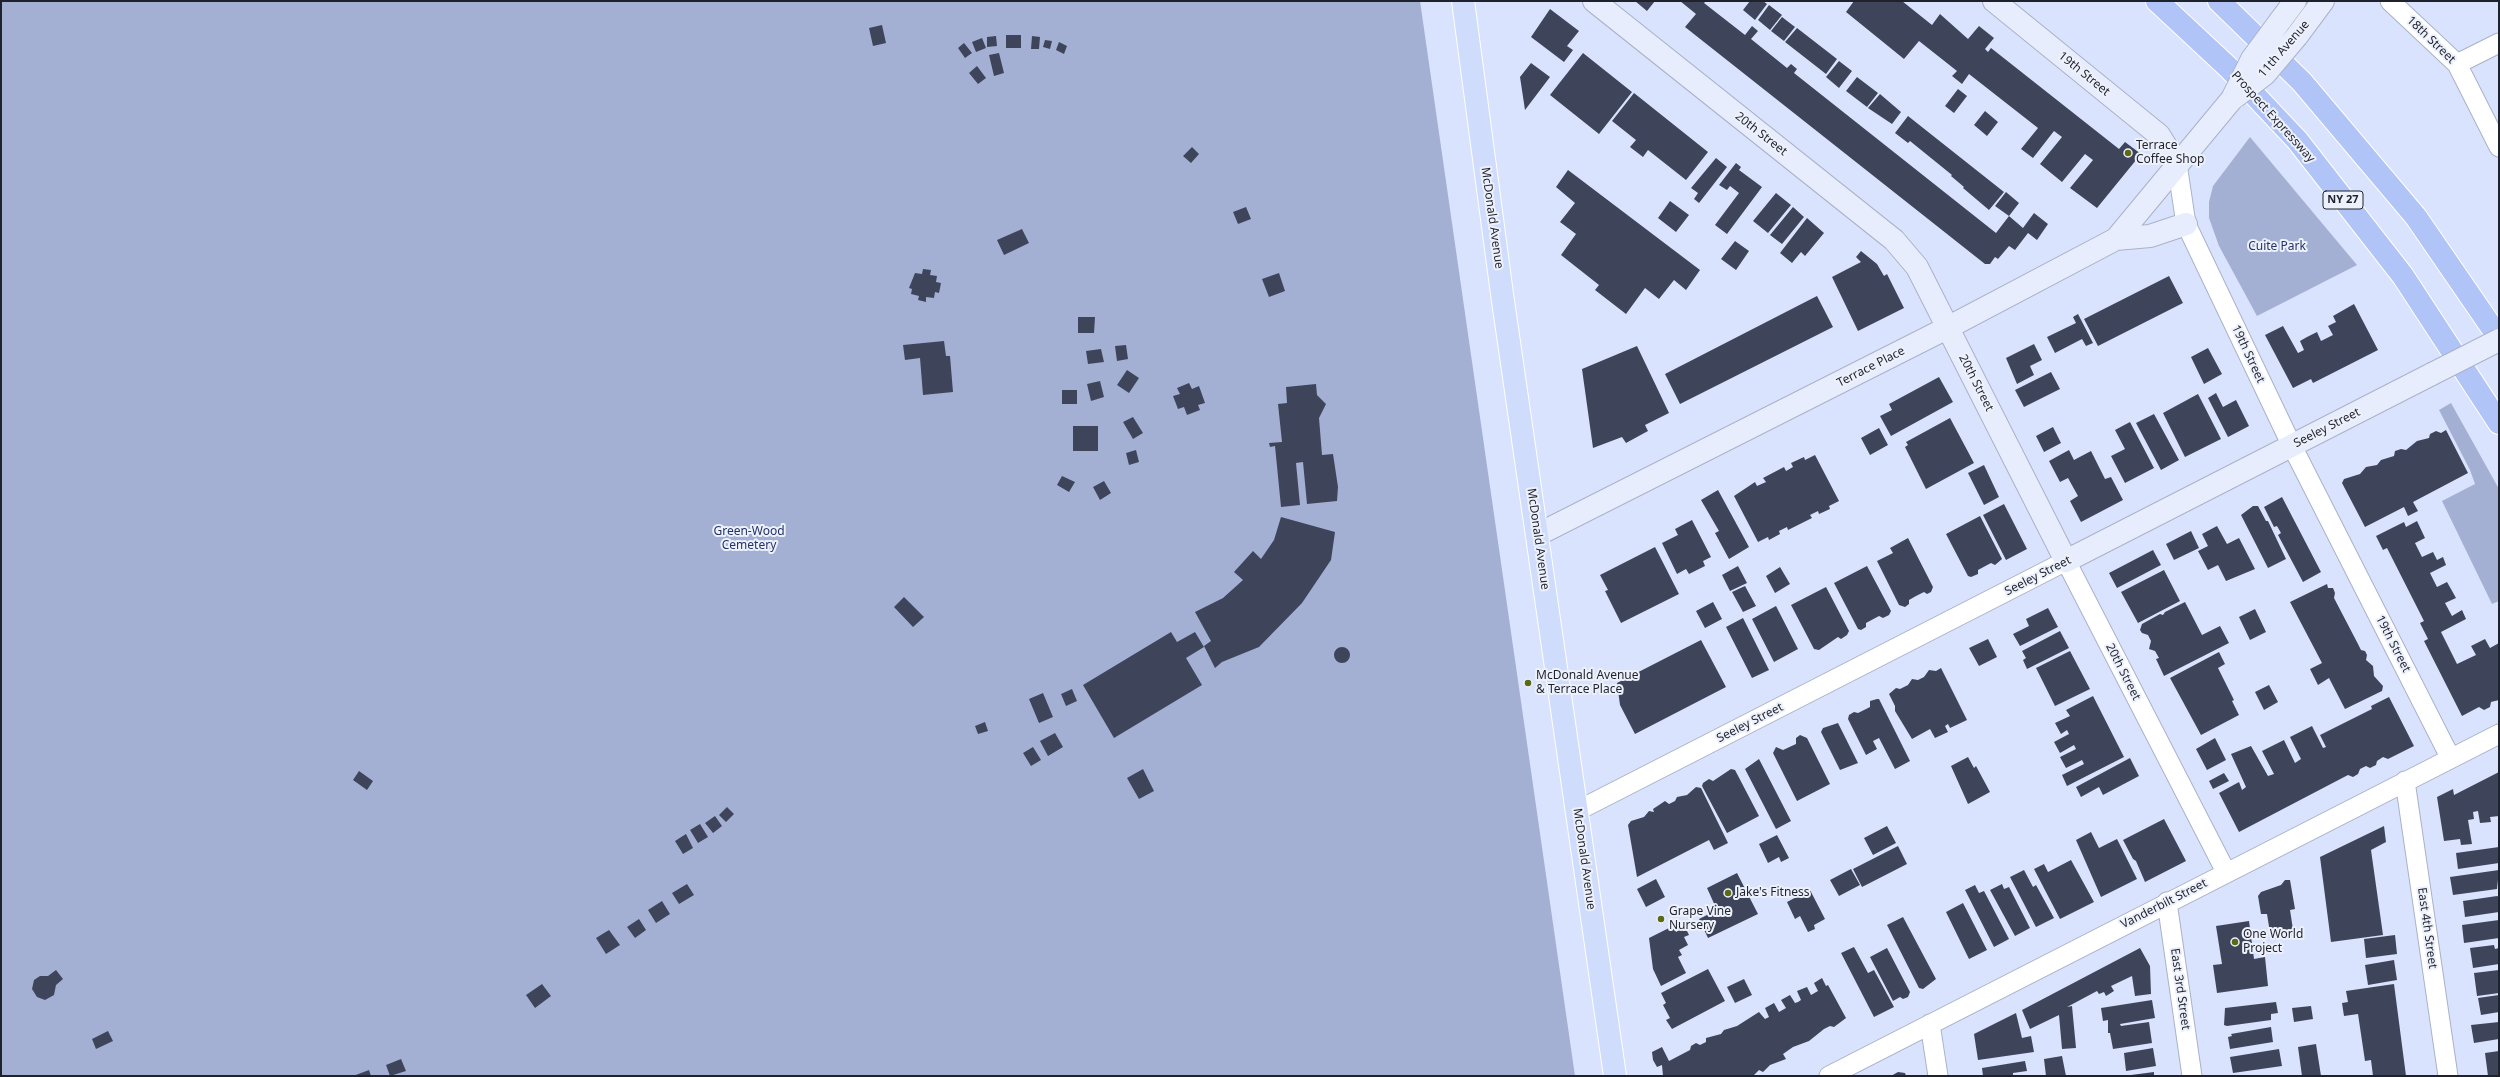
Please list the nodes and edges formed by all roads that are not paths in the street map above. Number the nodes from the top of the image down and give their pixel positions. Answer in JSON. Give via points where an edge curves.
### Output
{"nodes":[{"id":1,"x":1463,"y":1,"type":"edge"},
{"id":2,"x":1594,"y":1,"type":"edge"},
{"id":3,"x":1994,"y":1,"type":"edge"},
{"id":4,"x":2157,"y":1,"type":"edge"},
{"id":5,"x":2219,"y":1,"type":"edge"},
{"id":6,"x":2295,"y":1,"type":"edge"},
{"id":7,"x":2323,"y":1,"type":"edge"},
{"id":8,"x":2390,"y":1,"type":"edge"},
{"id":9,"x":2499,"y":43,"type":"edge"},
{"id":10,"x":2457,"y":64,"type":"junction"},
{"id":11,"x":2227,"y":105,"type":"junction"},
{"id":12,"x":2499,"y":147,"type":"edge"},
{"id":13,"x":2177,"y":164,"type":"junction"},
{"id":14,"x":2186,"y":224,"type":"junction"},
{"id":15,"x":2116,"y":239,"type":"junction"},
{"id":16,"x":1949,"y":327,"type":"junction"},
{"id":17,"x":2499,"y":339,"type":"edge"},
{"id":18,"x":2499,"y":423,"type":"edge"},
{"id":19,"x":2292,"y":446,"type":"junction"},
{"id":20,"x":1537,"y":535,"type":"junction"},
{"id":21,"x":2066,"y":561,"type":"junction"},
{"id":22,"x":2499,"y":734,"type":"edge"},
{"id":23,"x":2450,"y":757,"type":"junction"},
{"id":24,"x":2406,"y":781,"type":"junction"},
{"id":25,"x":1577,"y":812,"type":"junction"},
{"id":26,"x":2226,"y":872,"type":"junction"},
{"id":27,"x":2167,"y":902,"type":"junction"},
{"id":28,"x":1930,"y":1024,"type":"junction"},
{"id":29,"x":1615,"y":1076,"type":"edge"},
{"id":30,"x":1829,"y":1076,"type":"edge"},
{"id":31,"x":1938,"y":1076,"type":"edge"},
{"id":32,"x":2192,"y":1076,"type":"edge"},
{"id":33,"x":2448,"y":1076,"type":"edge"}],
"edges":[{"from":1,"to":20,"type":"main road","name":"McDonald Avenue"},
{"from":2,"to":16,"type":"main road","name":"20th Street","via":[[1894,240],[1918,267]]},
{"from":3,"to":13,"type":"main road","name":"19th Street","via":[[2159,135]]},
{"from":4,"to":18,"type":"highway","name":"Prospect Expressway","number":"NY 27","via":[[2230,69],[2297,140],[2403,276]]},
{"from":5,"to":17,"type":"highway","via":[[2302,82],[2406,205]]},
{"from":6,"to":11,"type":"main road","bridge":true,"via":[[2252,59]]},
{"from":7,"to":11,"type":"main road","name":"11th Avenue","bridge":true,"via":[[2298,36],[2265,74]]},
{"from":8,"to":10,"type":"street","name":"18th Street"},
{"from":9,"to":10,"type":"street"},
{"from":10,"to":12,"type":"street","name":"18th Street"},
{"from":11,"to":13,"type":"main road","name":"11th Avenue"},
{"from":13,"to":14,"type":"street","name":"19th Street"},
{"from":13,"to":15,"type":"main road","name":"Terrace Place"},
{"from":14,"to":15,"type":"main road","via":[[2150,236]]},
{"from":14,"to":19,"type":"street","name":"19th Street"},
{"from":15,"to":16,"type":"main road","name":"Terrace Place"},
{"from":16,"to":20,"type":"main road","name":"Terrace Place"},
{"from":16,"to":21,"type":"main road","name":"20th Street"},
{"from":17,"to":19,"type":"main road","name":"Seeley Street","bridge":true},
{"from":19,"to":21,"type":"main road","name":"Seeley Street"},
{"from":19,"to":23,"type":"street","name":"19th Street"},
{"from":20,"to":25,"type":"main road","name":"McDonald Avenue"},
{"from":21,"to":25,"type":"street","name":"Seeley Street"},
{"from":21,"to":26,"type":"street","name":"20th Street"},
{"from":22,"to":23,"type":"street","name":"Vanderbilt Street"},
{"from":23,"to":24,"type":"street","name":"Vanderbilt Street"},
{"from":24,"to":26,"type":"street","name":"Vanderbilt Street"},
{"from":24,"to":33,"type":"street","name":"East 4th Street"},
{"from":25,"to":29,"type":"main road","name":"McDonald Avenue"},
{"from":26,"to":27,"type":"street","name":"Vanderbilt Street"},
{"from":27,"to":28,"type":"street","name":"Vanderbilt Street"},
{"from":27,"to":32,"type":"street","name":"East 3rd Street"},
{"from":28,"to":30,"type":"street","name":"Vanderbilt Street"},
{"from":28,"to":31,"type":"street"}]}
